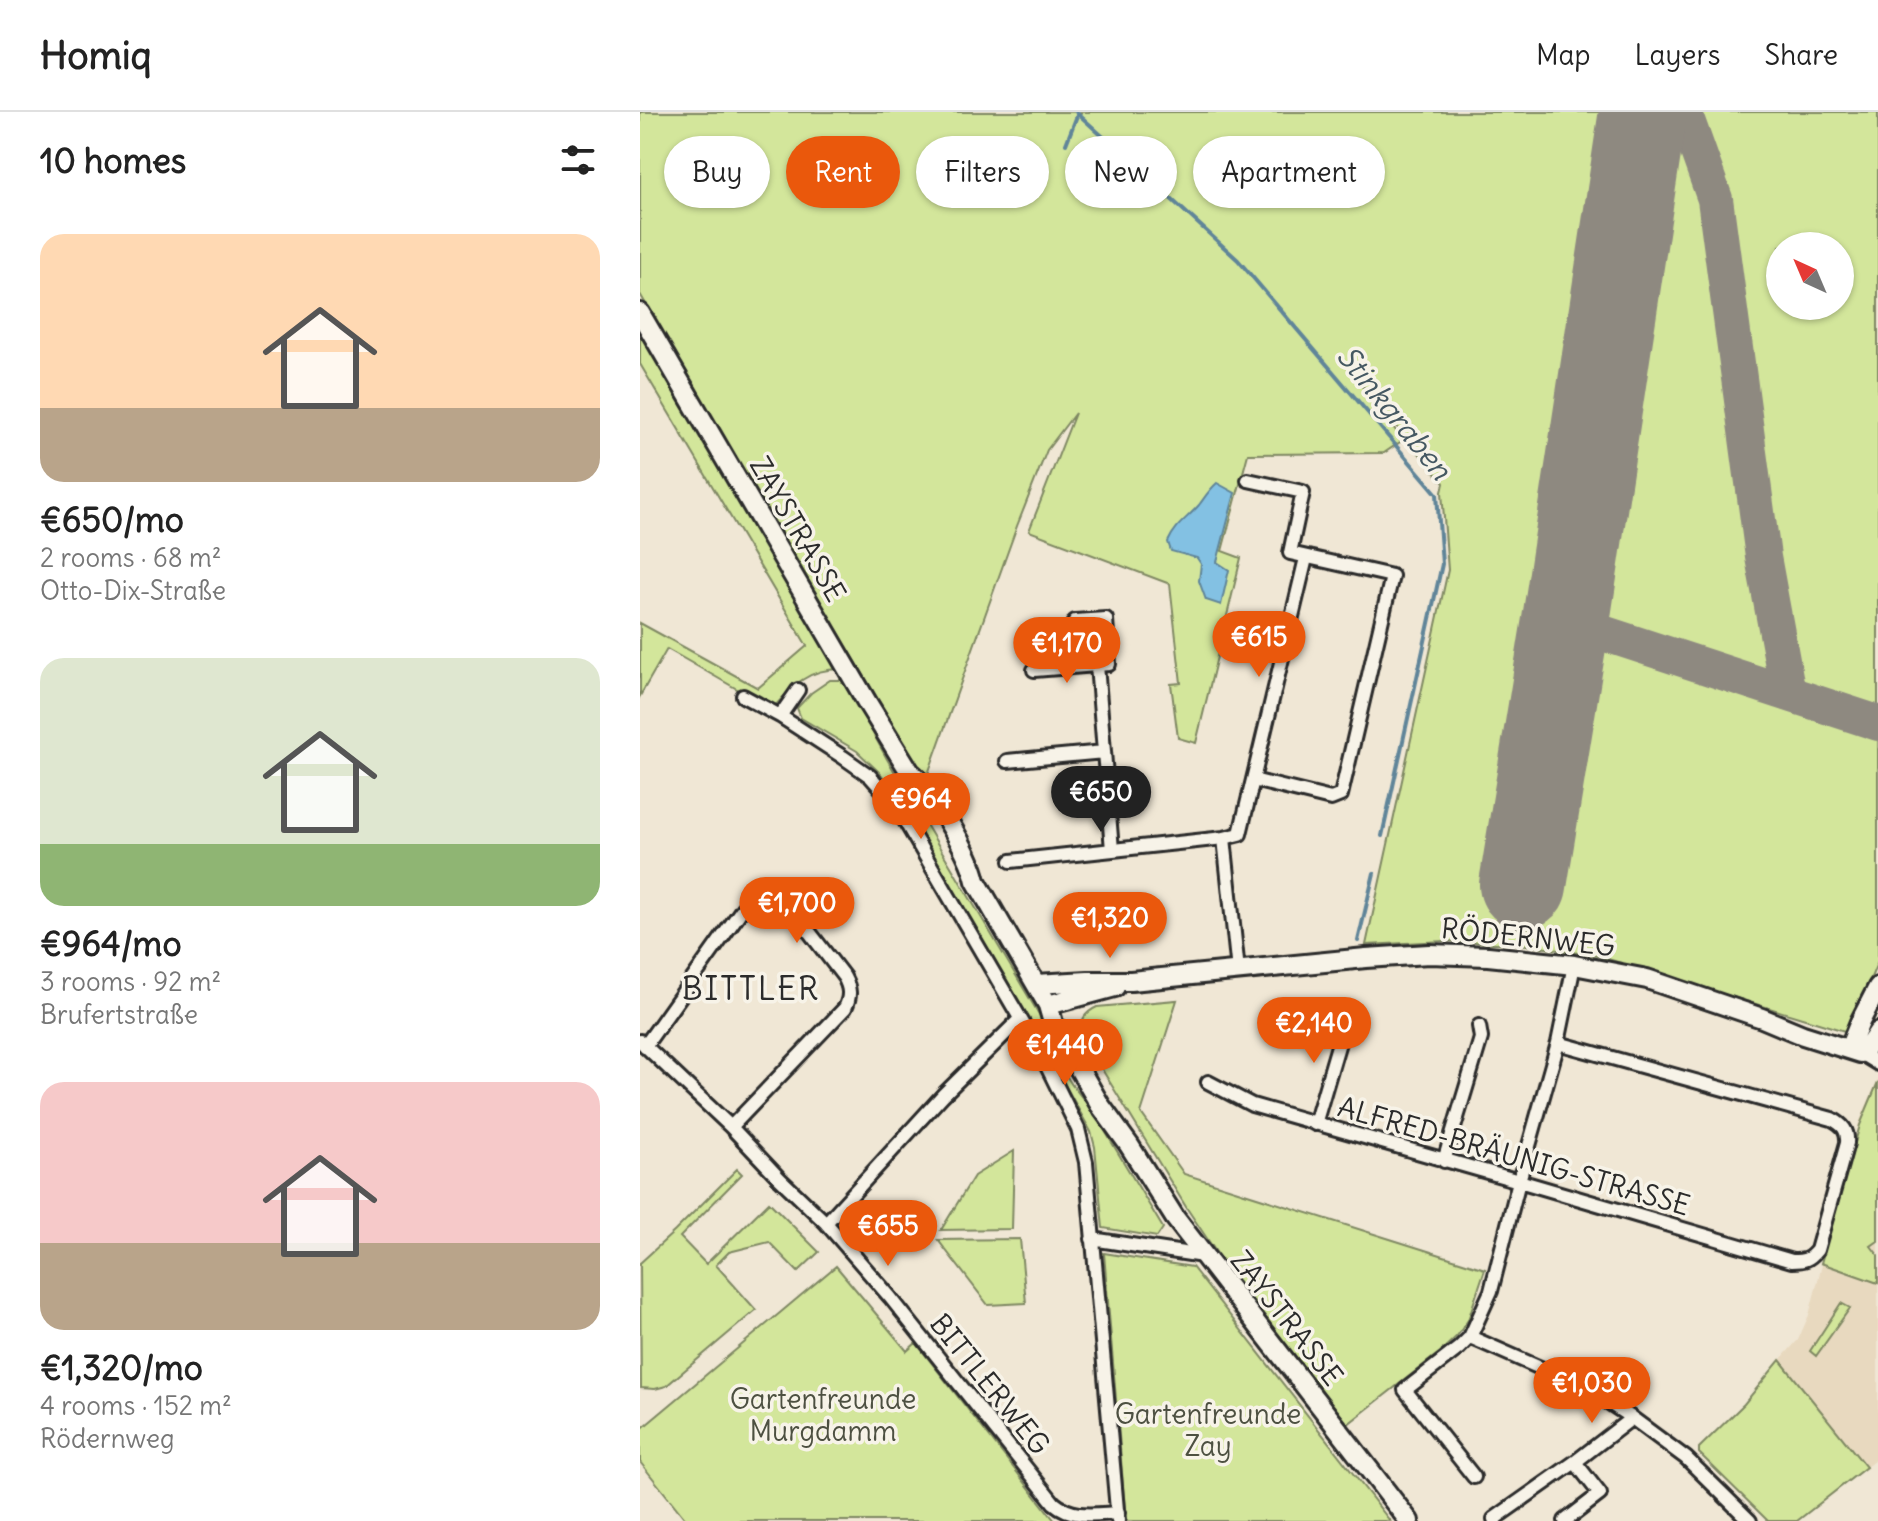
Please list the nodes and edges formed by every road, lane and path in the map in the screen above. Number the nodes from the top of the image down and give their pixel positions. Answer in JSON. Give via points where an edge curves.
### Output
{"nodes":[{"id":1,"x":640,"y":313,"type":"edge"},
{"id":2,"x":1248,"y":480,"type":"dead end"},
{"id":3,"x":1306,"y":558,"type":"junction"},
{"id":4,"x":1097,"y":665,"type":"junction"},
{"id":5,"x":1078,"y":666,"type":"junction"},
{"id":6,"x":1034,"y":670,"type":"dead end"},
{"id":7,"x":798,"y":690,"type":"dead end"},
{"id":8,"x":743,"y":696,"type":"dead end"},
{"id":9,"x":780,"y":716,"type":"junction"},
{"id":10,"x":1104,"y":752,"type":"junction"},
{"id":11,"x":1007,"y":761,"type":"dead end"},
{"id":12,"x":1253,"y":780,"type":"junction"},
{"id":13,"x":1224,"y":838,"type":"junction"},
{"id":14,"x":1112,"y":850,"type":"junction"},
{"id":15,"x":1011,"y":861,"type":"dead end"},
{"id":16,"x":1574,"y":965,"type":"junction"},
{"id":17,"x":1238,"y":971,"type":"junction"},
{"id":18,"x":1131,"y":981,"type":"junction"},
{"id":19,"x":1036,"y":984,"type":"junction"},
{"id":20,"x":1878,"y":987,"type":"edge"},
{"id":21,"x":1048,"y":1005,"type":"junction"},
{"id":22,"x":1347,"y":1015,"type":"dead end"},
{"id":23,"x":1020,"y":1019,"type":"junction"},
{"id":24,"x":1479,"y":1026,"type":"dead end"},
{"id":25,"x":1878,"y":1032,"type":"edge"},
{"id":26,"x":642,"y":1043,"type":"edge"},
{"id":27,"x":1558,"y":1043,"type":"junction"},
{"id":28,"x":1863,"y":1051,"type":"edge"},
{"id":29,"x":1878,"y":1064,"type":"edge"},
{"id":30,"x":1208,"y":1082,"type":"dead end"},
{"id":31,"x":1315,"y":1124,"type":"junction"},
{"id":32,"x":731,"y":1127,"type":"junction"},
{"id":33,"x":1444,"y":1161,"type":"junction"},
{"id":34,"x":1519,"y":1181,"type":"junction"},
{"id":35,"x":826,"y":1223,"type":"junction"},
{"id":36,"x":1092,"y":1239,"type":"junction"},
{"id":37,"x":1203,"y":1256,"type":"junction"},
{"id":38,"x":1470,"y":1337,"type":"junction"},
{"id":39,"x":1632,"y":1418,"type":"junction"},
{"id":40,"x":1575,"y":1462,"type":"junction"},
{"id":41,"x":1474,"y":1477,"type":"dead end"},
{"id":42,"x":1118,"y":1517,"type":"edge"},
{"id":43,"x":1409,"y":1521,"type":"edge"},
{"id":44,"x":1495,"y":1521,"type":"edge"},
{"id":45,"x":1565,"y":1521,"type":"edge"},
{"id":46,"x":1750,"y":1521,"type":"edge"}],
"edges":[{"from":1,"to":19,"type":"street","name":"ZAYSTRASSE","via":[[868,704],[966,853],[976,881]]},
{"from":2,"to":3,"type":"street","via":[[1303,492],[1290,553]]},
{"from":3,"to":12,"type":"street"},
{"from":3,"to":12,"type":"street","via":[[1392,576],[1341,795],[1331,799]]},
{"from":4,"to":5,"type":"street"},
{"from":4,"to":5,"type":"street","via":[[1109,664],[1106,619],[1075,621]]},
{"from":4,"to":10,"type":"street"},
{"from":5,"to":6,"type":"street"},
{"from":7,"to":9,"type":"street"},
{"from":8,"to":9,"type":"street"},
{"from":9,"to":23,"type":"street","via":[[870,776],[886,794]]},
{"from":10,"to":11,"type":"street"},
{"from":10,"to":14,"type":"street"},
{"from":12,"to":13,"type":"street","via":[[1240,834]]},
{"from":13,"to":14,"type":"street"},
{"from":13,"to":17,"type":"street"},
{"from":14,"to":15,"type":"street"},
{"from":16,"to":17,"type":"street","name":"RÖDERNWEG","via":[[1429,954]]},
{"from":16,"to":27,"type":"street"},
{"from":16,"to":28,"type":"street","name":"RÖDERNWEG","via":[[1647,979]]},
{"from":17,"to":18,"type":"street","name":"RÖDERNWEG"},
{"from":18,"to":19,"type":"street","name":"RÖDERNWEG"},
{"from":18,"to":21,"type":"street","name":"RÖDERNWEG"},
{"from":19,"to":21,"type":"street","name":"ZAYSTRASSE"},
{"from":20,"to":28,"type":"street","via":[[1860,1022]]},
{"from":21,"to":37,"type":"street","name":"ZAYSTRASSE","via":[[1093,1093]]},
{"from":22,"to":31,"type":"street"},
{"from":23,"to":35,"type":"street"},
{"from":23,"to":36,"type":"street","via":[[1078,1129]]},
{"from":24,"to":33,"type":"street","via":[[1481,1038]]},
{"from":25,"to":28,"type":"street"},
{"from":26,"to":32,"type":"street","name":"BITTLERWEG"},
{"from":26,"to":32,"type":"street","via":[[752,899],[772,894],[787,903],[844,977],[849,999]]},
{"from":27,"to":34,"type":"street"},
{"from":27,"to":34,"type":"street","name":"ALFRED-BRÄUNIG-STRASSE","via":[[1840,1123],[1847,1143],[1817,1250],[1811,1258],[1792,1261]]},
{"from":28,"to":29,"type":"street","name":"RÖDERNWEG"},
{"from":30,"to":31,"type":"street","name":"ALFRED-BRÄUNIG-STRASSE","via":[[1252,1105]]},
{"from":31,"to":33,"type":"street","name":"ALFRED-BRÄUNIG-STRASSE"},
{"from":32,"to":35,"type":"street","name":"BITTLERWEG"},
{"from":33,"to":34,"type":"street","name":"ALFRED-BRÄUNIG-STRASSE"},
{"from":34,"to":38,"type":"street","via":[[1491,1291]]},
{"from":35,"to":42,"type":"street","name":"BITTLERWEG","via":[[1054,1503],[1071,1514]]},
{"from":36,"to":37,"type":"street"},
{"from":36,"to":42,"type":"street"},
{"from":37,"to":43,"type":"street","name":"ZAYSTRASSE"},
{"from":38,"to":39,"type":"street","via":[[1588,1389]]},
{"from":38,"to":41,"type":"street","via":[[1405,1390]]},
{"from":39,"to":40,"type":"street"},
{"from":39,"to":46,"type":"street","via":[[1686,1458]]},
{"from":40,"to":44,"type":"street"},
{"from":40,"to":45,"type":"street","via":[[1600,1494]]}]}
